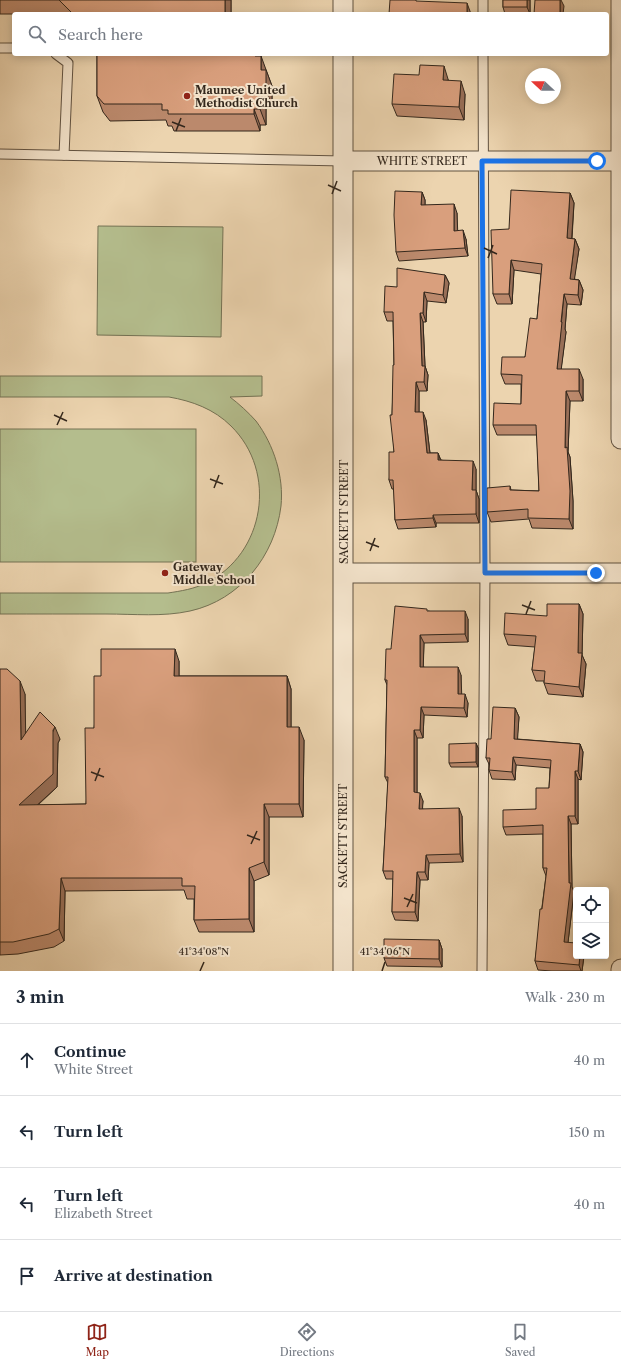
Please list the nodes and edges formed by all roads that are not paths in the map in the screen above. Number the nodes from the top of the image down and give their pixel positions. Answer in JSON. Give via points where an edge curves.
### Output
{"nodes":[{"id":1,"x":343,"y":0,"type":"edge"},
{"id":2,"x":483,"y":0,"type":"edge"},
{"id":3,"x":621,"y":0,"type":"edge"},
{"id":4,"x":343,"y":12,"type":"edge"},
{"id":5,"x":483,"y":12,"type":"edge"},
{"id":6,"x":0,"y":48,"type":"edge"},
{"id":7,"x":12,"y":48,"type":"edge"},
{"id":8,"x":59,"y":56,"type":"edge"},
{"id":9,"x":343,"y":56,"type":"edge"},
{"id":10,"x":483,"y":56,"type":"edge"},
{"id":11,"x":0,"y":154,"type":"edge"},
{"id":12,"x":64,"y":155,"type":"junction"},
{"id":13,"x":344,"y":160,"type":"junction"},
{"id":14,"x":482,"y":161,"type":"junction"},
{"id":15,"x":621,"y":161,"type":"edge"},
{"id":16,"x":621,"y":439,"type":"edge"},
{"id":17,"x":344,"y":573,"type":"junction"},
{"id":18,"x":485,"y":573,"type":"junction"},
{"id":19,"x":621,"y":573,"type":"edge"},
{"id":20,"x":343,"y":971,"type":"edge"},
{"id":21,"x":482,"y":971,"type":"edge"}],
"edges":[{"from":1,"to":4,"type":"street"},
{"from":2,"to":5,"type":"lane"},
{"from":3,"to":15,"type":"street"},
{"from":6,"to":7,"type":"lane"},
{"from":8,"to":12,"type":"lane","via":[[68,63]]},
{"from":9,"to":13,"type":"street","name":"SACKETT STREET"},
{"from":10,"to":14,"type":"lane"},
{"from":11,"to":12,"type":"lane"},
{"from":12,"to":13,"type":"lane"},
{"from":13,"to":14,"type":"street","name":"WHITE STREET"},
{"from":13,"to":17,"type":"street","name":"SACKETT STREET"},
{"from":14,"to":15,"type":"street","name":"WHITE STREET"},
{"from":14,"to":18,"type":"lane"},
{"from":15,"to":16,"type":"street"},
{"from":17,"to":18,"type":"street"},
{"from":17,"to":20,"type":"street","name":"SACKETT STREET"},
{"from":18,"to":19,"type":"street"},
{"from":18,"to":21,"type":"lane"}]}
